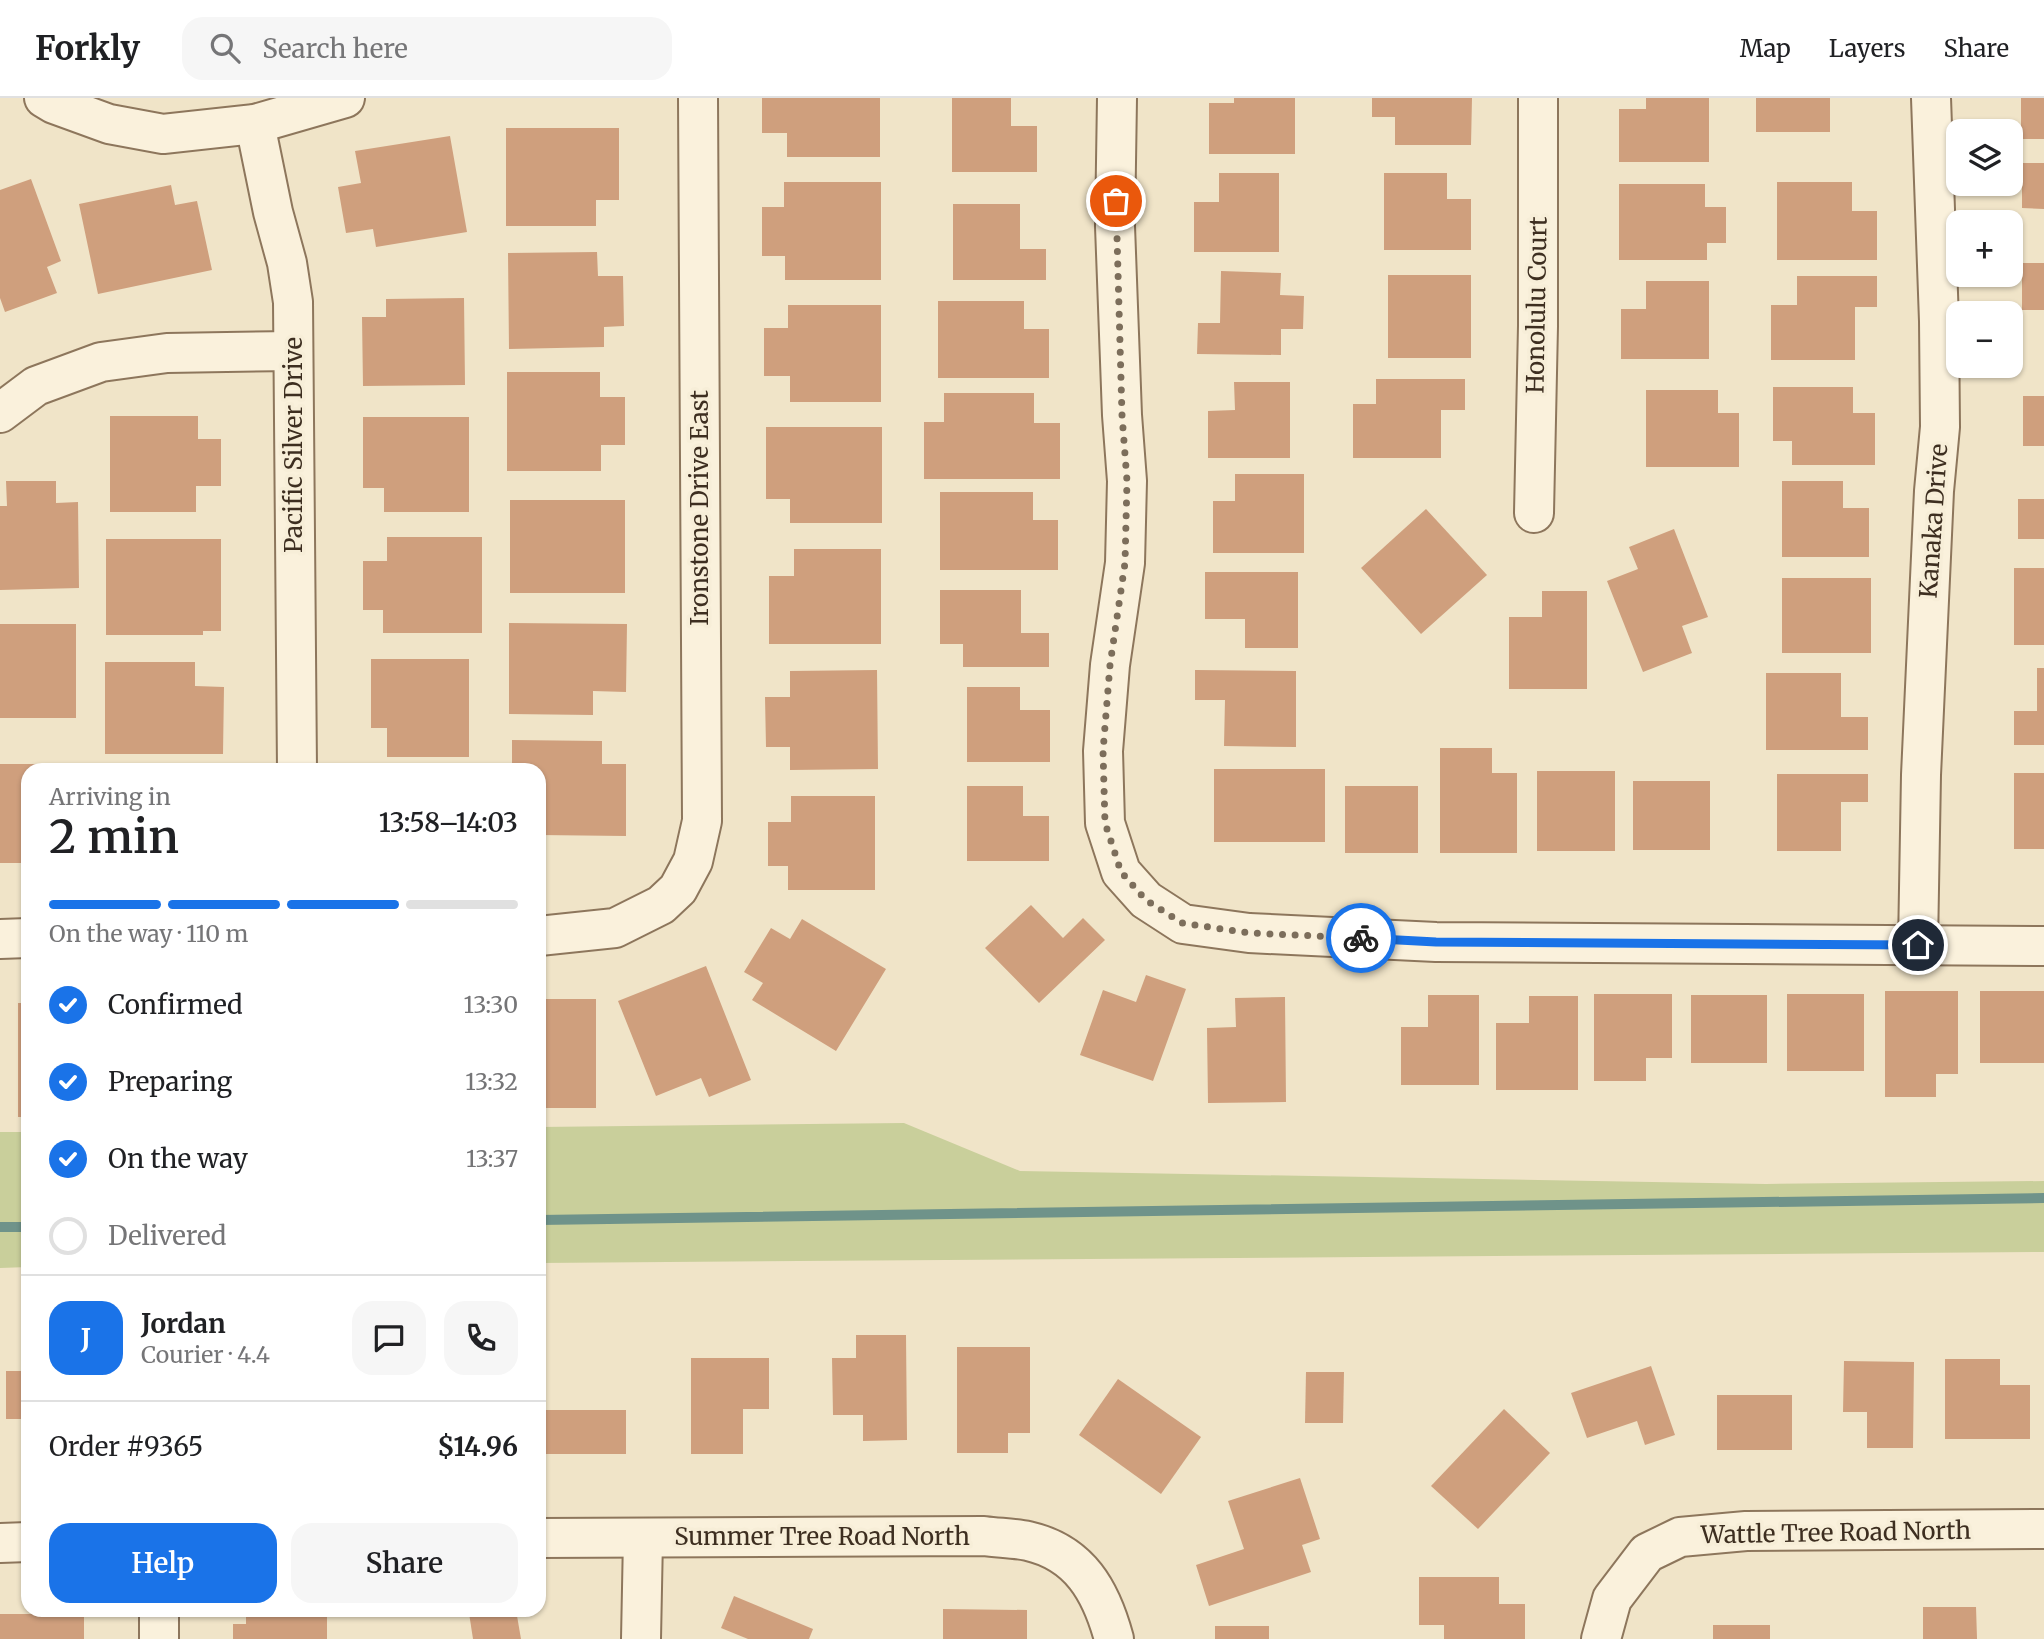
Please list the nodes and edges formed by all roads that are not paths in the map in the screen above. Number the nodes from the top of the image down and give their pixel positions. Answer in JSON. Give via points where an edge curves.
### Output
{"nodes":[{"id":1,"x":44,"y":98,"type":"edge"},
{"id":2,"x":345,"y":98,"type":"edge"},
{"id":3,"x":698,"y":98,"type":"edge"},
{"id":4,"x":1117,"y":98,"type":"edge"},
{"id":5,"x":1538,"y":98,"type":"edge"},
{"id":6,"x":1931,"y":98,"type":"edge"},
{"id":7,"x":300,"y":104,"type":"edge"},
{"id":8,"x":187,"y":114,"type":"edge"},
{"id":9,"x":255,"y":124,"type":"junction"},
{"id":10,"x":293,"y":351,"type":"junction"},
{"id":11,"x":0,"y":413,"type":"edge"},
{"id":12,"x":1534,"y":513,"type":"dead end"},
{"id":13,"x":297,"y":763,"type":"edge"},
{"id":14,"x":546,"y":935,"type":"edge"},
{"id":15,"x":21,"y":938,"type":"edge"},
{"id":16,"x":0,"y":939,"type":"edge"},
{"id":17,"x":1918,"y":945,"type":"junction"},
{"id":18,"x":2044,"y":946,"type":"edge"},
{"id":19,"x":2044,"y":1530,"type":"edge"},
{"id":20,"x":546,"y":1538,"type":"edge"},
{"id":21,"x":643,"y":1538,"type":"junction"},
{"id":22,"x":21,"y":1542,"type":"edge"},
{"id":23,"x":0,"y":1543,"type":"edge"},
{"id":24,"x":159,"y":1617,"type":"edge"},
{"id":25,"x":159,"y":1639,"type":"edge"},
{"id":26,"x":642,"y":1639,"type":"edge"},
{"id":27,"x":1114,"y":1639,"type":"edge"},
{"id":28,"x":1601,"y":1639,"type":"edge"}],
"edges":[{"from":1,"to":8,"type":"street","via":[[109,124],[163,134]]},
{"from":2,"to":7,"type":"street"},
{"from":3,"to":14,"type":"street","name":"Ironstone Drive East","via":[[702,821],[694,861],[678,889],[661,905],[615,928]]},
{"from":4,"to":17,"type":"street","via":[[1115,226],[1127,481],[1125,563],[1103,751],[1105,823],[1121,872],[1146,900],[1182,923],[1249,933],[1436,942]]},
{"from":5,"to":12,"type":"street","name":"Honolulu Court"},
{"from":6,"to":17,"type":"street","name":"Kanaka Drive","via":[[1940,427],[1921,775]]},
{"from":7,"to":9,"type":"street"},
{"from":8,"to":9,"type":"street"},
{"from":9,"to":10,"type":"street","name":"Pacific Silver Drive","via":[[287,263]]},
{"from":10,"to":11,"type":"street","via":[[167,354],[101,362],[36,386]]},
{"from":10,"to":13,"type":"street","name":"Pacific Silver Drive"},
{"from":15,"to":16,"type":"street"},
{"from":17,"to":18,"type":"street"},
{"from":19,"to":28,"type":"street","name":"Wattle Tree Road North","via":[[1746,1531],[1680,1537],[1647,1553],[1612,1599]]},
{"from":20,"to":21,"type":"street","name":"Summer Tree Road North"},
{"from":21,"to":26,"type":"street"},
{"from":21,"to":27,"type":"street","name":"Summer Tree Road North","via":[[984,1536],[1028,1541],[1063,1555],[1091,1582]]},
{"from":22,"to":23,"type":"street"},
{"from":24,"to":25,"type":"street"}]}
